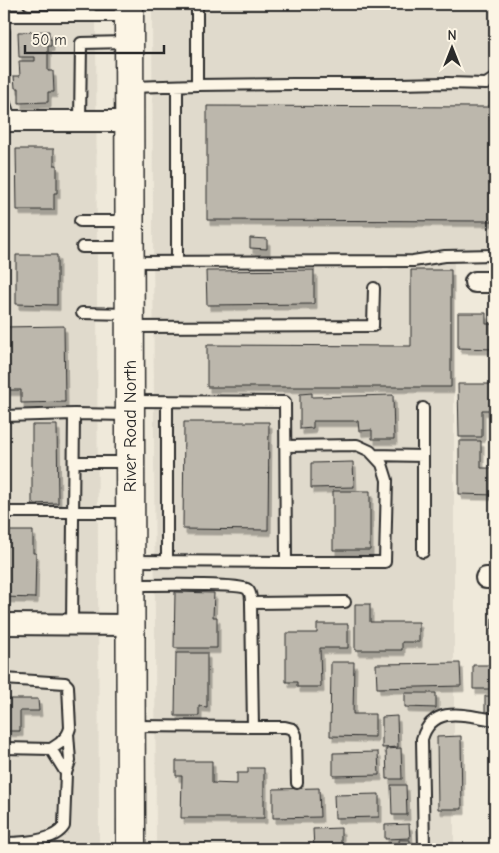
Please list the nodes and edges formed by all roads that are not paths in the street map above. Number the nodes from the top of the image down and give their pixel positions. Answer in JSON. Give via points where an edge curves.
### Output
{"nodes":[{"id":1,"x":4,"y":4,"type":"edge"},
{"id":2,"x":29,"y":4,"type":"edge"},
{"id":3,"x":53,"y":4,"type":"edge"},
{"id":4,"x":69,"y":4,"type":"edge"},
{"id":5,"x":197,"y":4,"type":"edge"},
{"id":6,"x":94,"y":16,"type":"junction"},
{"id":7,"x":129,"y":21,"type":"edge"},
{"id":8,"x":4,"y":31,"type":"edge"},
{"id":9,"x":495,"y":78,"type":"edge"},
{"id":10,"x":197,"y":85,"type":"junction"},
{"id":11,"x":177,"y":86,"type":"junction"},
{"id":12,"x":130,"y":88,"type":"junction"},
{"id":13,"x":7,"y":121,"type":"edge"},
{"id":14,"x":80,"y":121,"type":"junction"},
{"id":15,"x":130,"y":121,"type":"junction"},
{"id":16,"x":80,"y":221,"type":"dead end"},
{"id":17,"x":130,"y":244,"type":"junction"},
{"id":18,"x":82,"y":247,"type":"dead end"},
{"id":19,"x":495,"y":255,"type":"edge"},
{"id":20,"x":177,"y":262,"type":"junction"},
{"id":21,"x":475,"y":282,"type":"dead end"},
{"id":22,"x":495,"y":282,"type":"edge"},
{"id":23,"x":374,"y":288,"type":"dead end"},
{"id":24,"x":82,"y":313,"type":"dead end"},
{"id":25,"x":130,"y":320,"type":"junction"},
{"id":26,"x":167,"y":401,"type":"junction"},
{"id":27,"x":130,"y":408,"type":"junction"},
{"id":28,"x":423,"y":408,"type":"dead end"},
{"id":29,"x":74,"y":414,"type":"junction"},
{"id":30,"x":4,"y":416,"type":"edge"},
{"id":31,"x":285,"y":446,"type":"junction"},
{"id":32,"x":374,"y":455,"type":"junction"},
{"id":33,"x":423,"y":456,"type":"junction"},
{"id":34,"x":74,"y":462,"type":"junction"},
{"id":35,"x":130,"y":462,"type":"junction"},
{"id":36,"x":4,"y":512,"type":"edge"},
{"id":37,"x":73,"y":512,"type":"junction"},
{"id":38,"x":130,"y":512,"type":"junction"},
{"id":39,"x":422,"y":552,"type":"dead end"},
{"id":40,"x":167,"y":560,"type":"junction"},
{"id":41,"x":286,"y":562,"type":"junction"},
{"id":42,"x":130,"y":573,"type":"junction"},
{"id":43,"x":345,"y":602,"type":"dead end"},
{"id":44,"x":251,"y":603,"type":"junction"},
{"id":45,"x":4,"y":624,"type":"edge"},
{"id":46,"x":72,"y":625,"type":"junction"},
{"id":47,"x":130,"y":625,"type":"junction"},
{"id":48,"x":4,"y":679,"type":"edge"},
{"id":49,"x":495,"y":720,"type":"edge"},
{"id":50,"x":130,"y":726,"type":"junction"},
{"id":51,"x":253,"y":727,"type":"junction"},
{"id":52,"x":68,"y":733,"type":"junction"},
{"id":53,"x":4,"y":748,"type":"edge"},
{"id":54,"x":51,"y":749,"type":"junction"},
{"id":55,"x":66,"y":773,"type":"junction"},
{"id":56,"x":297,"y":783,"type":"dead end"},
{"id":57,"x":4,"y":843,"type":"edge"},
{"id":58,"x":15,"y":846,"type":"edge"},
{"id":59,"x":131,"y":849,"type":"edge"},
{"id":60,"x":424,"y":849,"type":"edge"}],
"edges":[{"from":1,"to":6,"type":"lane","via":[[4,16]]},
{"from":2,"to":3,"type":"lane"},
{"from":4,"to":6,"type":"lane","via":[[79,5]]},
{"from":5,"to":10,"type":"lane"},
{"from":6,"to":7,"type":"lane"},
{"from":7,"to":12,"type":"main road","name":"River Road North"},
{"from":7,"to":14,"type":"lane","via":[[81,43]]},
{"from":8,"to":13,"type":"lane"},
{"from":9,"to":10,"type":"lane","via":[[486,84]]},
{"from":10,"to":11,"type":"lane"},
{"from":11,"to":12,"type":"lane"},
{"from":11,"to":20,"type":"lane"},
{"from":12,"to":15,"type":"main road","name":"River Road North"},
{"from":13,"to":14,"type":"street"},
{"from":14,"to":15,"type":"street"},
{"from":15,"to":17,"type":"main road","name":"River Road North"},
{"from":16,"to":17,"type":"lane"},
{"from":17,"to":18,"type":"lane"},
{"from":17,"to":20,"type":"lane"},
{"from":17,"to":25,"type":"main road","name":"River Road North"},
{"from":19,"to":20,"type":"lane","via":[[445,256],[413,261]]},
{"from":21,"to":22,"type":"street"},
{"from":23,"to":25,"type":"lane","via":[[373,326]]},
{"from":24,"to":25,"type":"lane"},
{"from":25,"to":27,"type":"main road","name":"River Road North"},
{"from":26,"to":27,"type":"lane"},
{"from":26,"to":31,"type":"lane","via":[[285,402]]},
{"from":26,"to":40,"type":"lane"},
{"from":27,"to":29,"type":"lane"},
{"from":27,"to":35,"type":"main road","name":"River Road North"},
{"from":28,"to":33,"type":"lane"},
{"from":29,"to":30,"type":"lane"},
{"from":29,"to":34,"type":"lane"},
{"from":31,"to":32,"type":"lane","via":[[357,445]]},
{"from":31,"to":41,"type":"lane"},
{"from":32,"to":33,"type":"lane"},
{"from":32,"to":41,"type":"lane","via":[[382,464],[387,480],[386,562]]},
{"from":33,"to":39,"type":"lane"},
{"from":34,"to":35,"type":"lane"},
{"from":34,"to":37,"type":"lane"},
{"from":35,"to":38,"type":"main road","name":"River Road North"},
{"from":36,"to":37,"type":"lane"},
{"from":37,"to":38,"type":"lane"},
{"from":37,"to":46,"type":"lane"},
{"from":38,"to":42,"type":"main road","name":"River Road North"},
{"from":40,"to":41,"type":"lane"},
{"from":40,"to":42,"type":"lane"},
{"from":42,"to":44,"type":"lane","via":[[241,586],[251,594]]},
{"from":42,"to":47,"type":"main road","name":"River Road North"},
{"from":43,"to":44,"type":"lane"},
{"from":44,"to":51,"type":"lane"},
{"from":45,"to":46,"type":"street"},
{"from":46,"to":47,"type":"street"},
{"from":47,"to":50,"type":"main road","name":"River Road North"},
{"from":48,"to":52,"type":"lane","via":[[68,686]]},
{"from":49,"to":60,"type":"lane","via":[[463,714],[445,715],[436,718],[424,730]]},
{"from":50,"to":51,"type":"lane"},
{"from":50,"to":59,"type":"main road","name":"River Road North"},
{"from":51,"to":56,"type":"lane","via":[[292,729],[296,735]]},
{"from":52,"to":54,"type":"lane"},
{"from":52,"to":55,"type":"lane","via":[[70,761]]},
{"from":53,"to":54,"type":"lane"},
{"from":54,"to":55,"type":"lane"},
{"from":55,"to":58,"type":"lane","via":[[64,826],[61,831]]},
{"from":57,"to":58,"type":"lane"}]}
